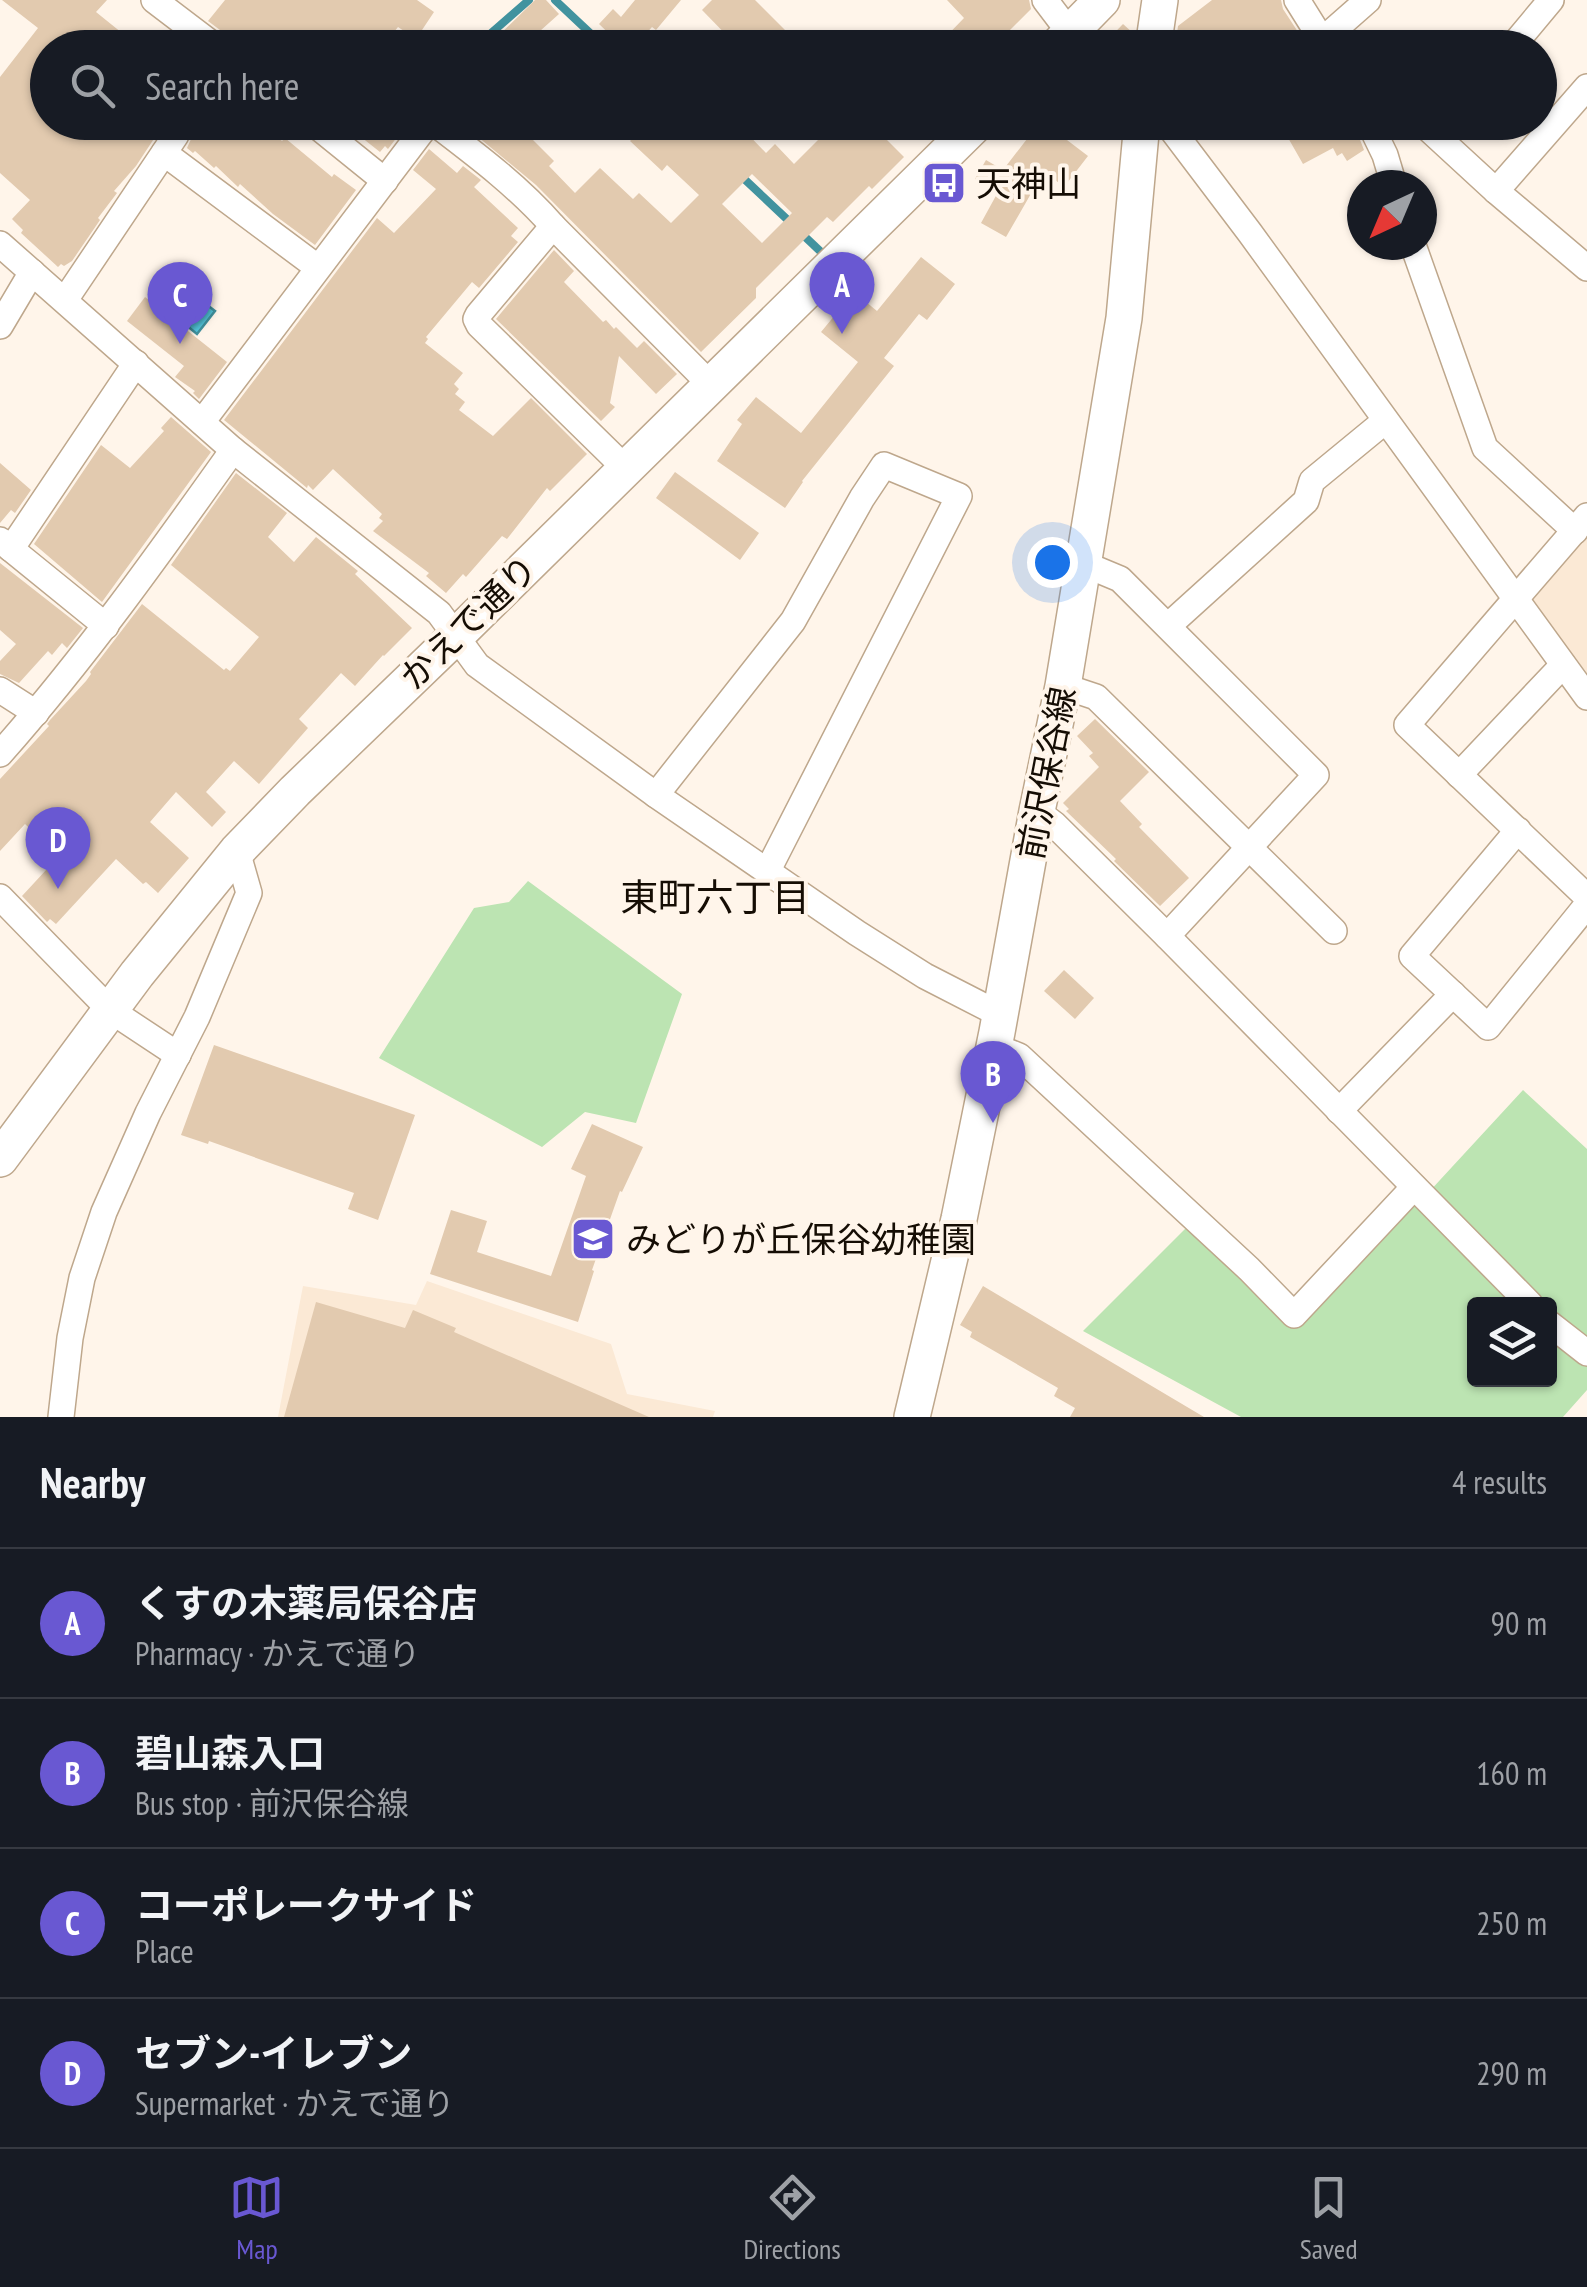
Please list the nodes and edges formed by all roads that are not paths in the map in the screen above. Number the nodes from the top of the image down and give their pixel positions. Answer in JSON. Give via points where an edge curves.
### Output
{"nodes":[{"id":1,"x":154,"y":0,"type":"edge"},
{"id":2,"x":1045,"y":0,"type":"edge"},
{"id":3,"x":1102,"y":0,"type":"edge"},
{"id":4,"x":1160,"y":0,"type":"edge"},
{"id":5,"x":1297,"y":0,"type":"edge"},
{"id":6,"x":1368,"y":0,"type":"edge"},
{"id":7,"x":1551,"y":0,"type":"edge"},
{"id":8,"x":193,"y":30,"type":"edge"},
{"id":9,"x":1058,"y":30,"type":"edge"},
{"id":10,"x":1073,"y":30,"type":"edge"},
{"id":11,"x":1156,"y":30,"type":"edge"},
{"id":12,"x":1315,"y":30,"type":"edge"},
{"id":13,"x":1338,"y":30,"type":"edge"},
{"id":14,"x":1526,"y":30,"type":"edge"},
{"id":15,"x":1587,"y":88,"type":"edge"},
{"id":16,"x":1557,"y":122,"type":"edge"},
{"id":17,"x":335,"y":140,"type":"edge"},
{"id":18,"x":417,"y":140,"type":"edge"},
{"id":19,"x":456,"y":140,"type":"edge"},
{"id":20,"x":960,"y":140,"type":"edge"},
{"id":21,"x":1165,"y":140,"type":"edge"},
{"id":22,"x":1179,"y":140,"type":"edge"},
{"id":23,"x":1378,"y":140,"type":"edge"},
{"id":24,"x":1447,"y":140,"type":"edge"},
{"id":25,"x":1542,"y":140,"type":"edge"},
{"id":26,"x":1390,"y":170,"type":"edge"},
{"id":27,"x":385,"y":180,"type":"junction"},
{"id":28,"x":1496,"y":192,"type":"junction"},
{"id":29,"x":553,"y":226,"type":"junction"},
{"id":30,"x":0,"y":244,"type":"edge"},
{"id":31,"x":1418,"y":260,"type":"edge"},
{"id":32,"x":317,"y":267,"type":"junction"},
{"id":33,"x":1587,"y":268,"type":"edge"},
{"id":34,"x":32,"y":272,"type":"junction"},
{"id":35,"x":65,"y":300,"type":"junction"},
{"id":36,"x":0,"y":326,"type":"edge"},
{"id":37,"x":136,"y":362,"type":"junction"},
{"id":38,"x":711,"y":384,"type":"junction"},
{"id":39,"x":1385,"y":421,"type":"junction"},
{"id":40,"x":202,"y":422,"type":"junction"},
{"id":41,"x":234,"y":450,"type":"junction"},
{"id":42,"x":625,"y":468,"type":"junction"},
{"id":43,"x":1581,"y":524,"type":"edge"},
{"id":44,"x":5,"y":544,"type":"edge"},
{"id":45,"x":1084,"y":564,"type":"junction"},
{"id":46,"x":1516,"y":598,"type":"junction"},
{"id":47,"x":106,"y":626,"type":"junction"},
{"id":48,"x":1168,"y":626,"type":"junction"},
{"id":49,"x":457,"y":635,"type":"junction"},
{"id":50,"x":1563,"y":666,"type":"junction"},
{"id":51,"x":1063,"y":686,"type":"junction"},
{"id":52,"x":0,"y":690,"type":"edge"},
{"id":53,"x":1587,"y":698,"type":"edge"},
{"id":54,"x":36,"y":714,"type":"junction"},
{"id":55,"x":0,"y":754,"type":"edge"},
{"id":56,"x":1459,"y":775,"type":"junction"},
{"id":57,"x":656,"y":795,"type":"junction"},
{"id":58,"x":1037,"y":811,"type":"junction"},
{"id":59,"x":1518,"y":830,"type":"junction"},
{"id":60,"x":1250,"y":847,"type":"junction"},
{"id":61,"x":237,"y":851,"type":"junction"},
{"id":62,"x":767,"y":872,"type":"junction"},
{"id":63,"x":0,"y":897,"type":"edge"},
{"id":64,"x":1587,"y":901,"type":"edge"},
{"id":65,"x":1334,"y":931,"type":"dead end"},
{"id":66,"x":1167,"y":936,"type":"junction"},
{"id":67,"x":1452,"y":994,"type":"junction"},
{"id":68,"x":110,"y":1010,"type":"junction"},
{"id":69,"x":998,"y":1030,"type":"junction"},
{"id":70,"x":178,"y":1055,"type":"junction"},
{"id":71,"x":1339,"y":1111,"type":"junction"},
{"id":72,"x":0,"y":1159,"type":"edge"},
{"id":73,"x":1414,"y":1187,"type":"junction"},
{"id":74,"x":1523,"y":1297,"type":"edge"},
{"id":75,"x":1557,"y":1329,"type":"edge"},
{"id":76,"x":1587,"y":1353,"type":"edge"},
{"id":77,"x":61,"y":1417,"type":"edge"},
{"id":78,"x":912,"y":1417,"type":"edge"}],
"edges":[{"from":1,"to":8,"type":"street"},
{"from":2,"to":9,"type":"street"},
{"from":3,"to":10,"type":"street"},
{"from":4,"to":11,"type":"street"},
{"from":5,"to":12,"type":"street"},
{"from":6,"to":13,"type":"street"},
{"from":7,"to":14,"type":"street"},
{"from":15,"to":16,"type":"street"},
{"from":17,"to":27,"type":"street"},
{"from":18,"to":27,"type":"street"},
{"from":19,"to":29,"type":"street"},
{"from":20,"to":38,"type":"street","name":"かえで通り"},
{"from":21,"to":45,"type":"street","name":"前沢保谷線","via":[[1124,318]]},
{"from":22,"to":39,"type":"street"},
{"from":23,"to":26,"type":"street"},
{"from":24,"to":28,"type":"street"},
{"from":25,"to":28,"type":"street"},
{"from":27,"to":32,"type":"street"},
{"from":28,"to":33,"type":"street"},
{"from":29,"to":38,"type":"street"},
{"from":29,"to":42,"type":"street","via":[[476,319]]},
{"from":30,"to":34,"type":"street"},
{"from":31,"to":43,"type":"street","via":[[1485,448]]},
{"from":32,"to":35,"type":"street","via":[[170,144]]},
{"from":32,"to":40,"type":"street"},
{"from":34,"to":35,"type":"street"},
{"from":34,"to":36,"type":"street"},
{"from":35,"to":37,"type":"street"},
{"from":37,"to":40,"type":"street"},
{"from":37,"to":44,"type":"street"},
{"from":38,"to":42,"type":"street","name":"かえで通り"},
{"from":39,"to":46,"type":"street"},
{"from":39,"to":48,"type":"street","via":[[1312,481],[1306,501]]},
{"from":40,"to":41,"type":"street"},
{"from":41,"to":47,"type":"street"},
{"from":41,"to":49,"type":"street","via":[[439,613]]},
{"from":42,"to":49,"type":"street","name":"かえで通り"},
{"from":43,"to":46,"type":"street"},
{"from":44,"to":47,"type":"street"},
{"from":45,"to":48,"type":"street","via":[[1120,579]]},
{"from":45,"to":51,"type":"street","name":"前沢保谷線"},
{"from":46,"to":50,"type":"street"},
{"from":46,"to":56,"type":"street","via":[[1407,725]]},
{"from":47,"to":54,"type":"street"},
{"from":48,"to":60,"type":"street","via":[[1316,775]]},
{"from":49,"to":57,"type":"street","via":[[476,664]]},
{"from":49,"to":61,"type":"street","name":"かえで通り"},
{"from":50,"to":53,"type":"street"},
{"from":50,"to":56,"type":"street"},
{"from":51,"to":58,"type":"street","name":"前沢保谷線"},
{"from":51,"to":60,"type":"street","via":[[1096,697]]},
{"from":52,"to":54,"type":"street"},
{"from":54,"to":55,"type":"street"},
{"from":56,"to":59,"type":"street"},
{"from":57,"to":62,"type":"street"},
{"from":57,"to":62,"type":"street","via":[[793,621],[884,464],[959,496]]},
{"from":58,"to":66,"type":"street"},
{"from":58,"to":69,"type":"street","name":"前沢保谷線"},
{"from":59,"to":64,"type":"street"},
{"from":59,"to":67,"type":"street","via":[[1412,956]]},
{"from":60,"to":65,"type":"street"},
{"from":60,"to":66,"type":"street"},
{"from":61,"to":68,"type":"street","name":"かえで通り"},
{"from":61,"to":70,"type":"street","via":[[249,892]]},
{"from":62,"to":69,"type":"street"},
{"from":63,"to":68,"type":"street"},
{"from":64,"to":67,"type":"street","via":[[1488,1026]]},
{"from":66,"to":71,"type":"street"},
{"from":67,"to":71,"type":"street"},
{"from":68,"to":70,"type":"street"},
{"from":68,"to":72,"type":"street","name":"かえで通り"},
{"from":69,"to":73,"type":"street","via":[[1294,1315]]},
{"from":69,"to":78,"type":"street","name":"前沢保谷線"},
{"from":70,"to":77,"type":"street","via":[[91,1248]]},
{"from":71,"to":73,"type":"street"},
{"from":73,"to":74,"type":"street"},
{"from":75,"to":76,"type":"street"}]}
